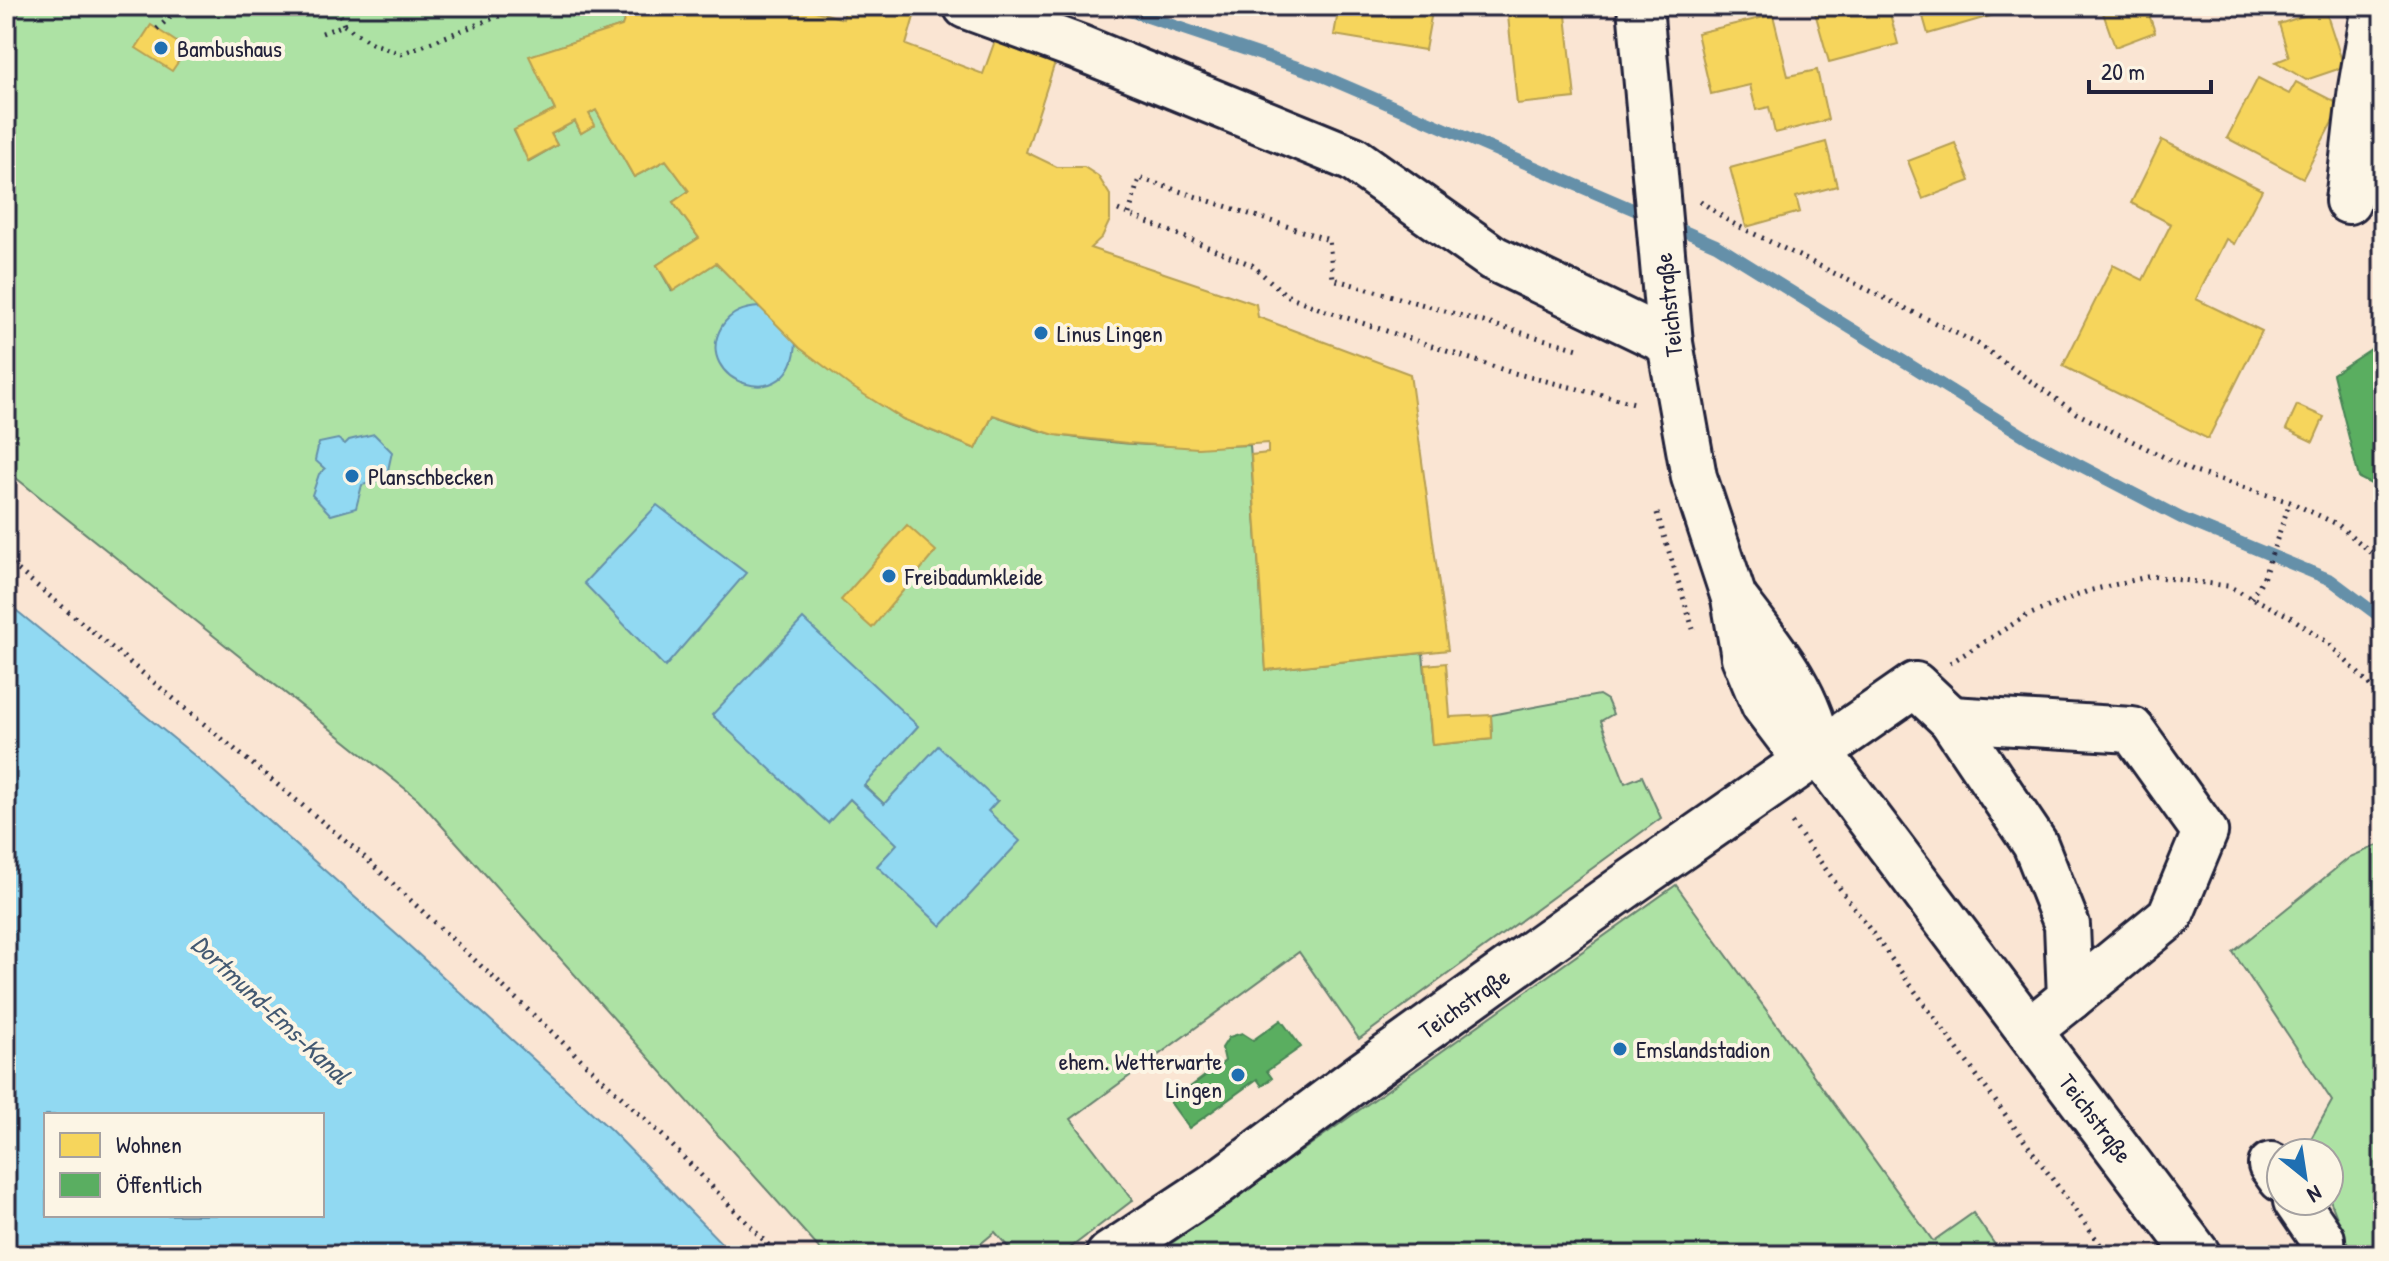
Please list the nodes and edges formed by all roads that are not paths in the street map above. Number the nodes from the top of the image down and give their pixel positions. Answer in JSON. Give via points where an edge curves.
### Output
{"nodes":[{"id":1,"x":966,"y":6,"type":"edge"},
{"id":2,"x":1640,"y":6,"type":"edge"},
{"id":3,"x":2375,"y":6,"type":"edge"},
{"id":4,"x":2348,"y":201,"type":"dead end"},
{"id":5,"x":1670,"y":343,"type":"junction"},
{"id":6,"x":1951,"y":719,"type":"junction"},
{"id":7,"x":1819,"y":752,"type":"junction"},
{"id":8,"x":2070,"y":998,"type":"junction"},
{"id":9,"x":2030,"y":1030,"type":"junction"},
{"id":10,"x":2307,"y":1217,"type":"edge"},
{"id":11,"x":1109,"y":1255,"type":"edge"},
{"id":12,"x":2198,"y":1255,"type":"edge"},
{"id":13,"x":2323,"y":1255,"type":"edge"}],
"edges":[{"from":1,"to":5,"type":"street","via":[[1353,159],[1493,258]]},
{"from":2,"to":5,"type":"street","name":"Teichstraße"},
{"from":3,"to":4,"type":"street"},
{"from":5,"to":7,"type":"street","name":"Teichstraße","via":[[1694,477],[1734,598],[1796,686],[1816,727]]},
{"from":6,"to":7,"type":"street","via":[[1915,685]]},
{"from":6,"to":8,"type":"street","via":[[2035,844],[2067,925]]},
{"from":6,"to":8,"type":"street","via":[[2132,730],[2205,832],[2170,916]]},
{"from":7,"to":9,"type":"street","name":"Teichstraße"},
{"from":7,"to":11,"type":"street","name":"Teichstraße","via":[[1215,1185]]},
{"from":8,"to":9,"type":"street"},
{"from":9,"to":12,"type":"street","name":"Teichstraße"},
{"from":10,"to":13,"type":"street","via":[[2322,1239]]}]}
